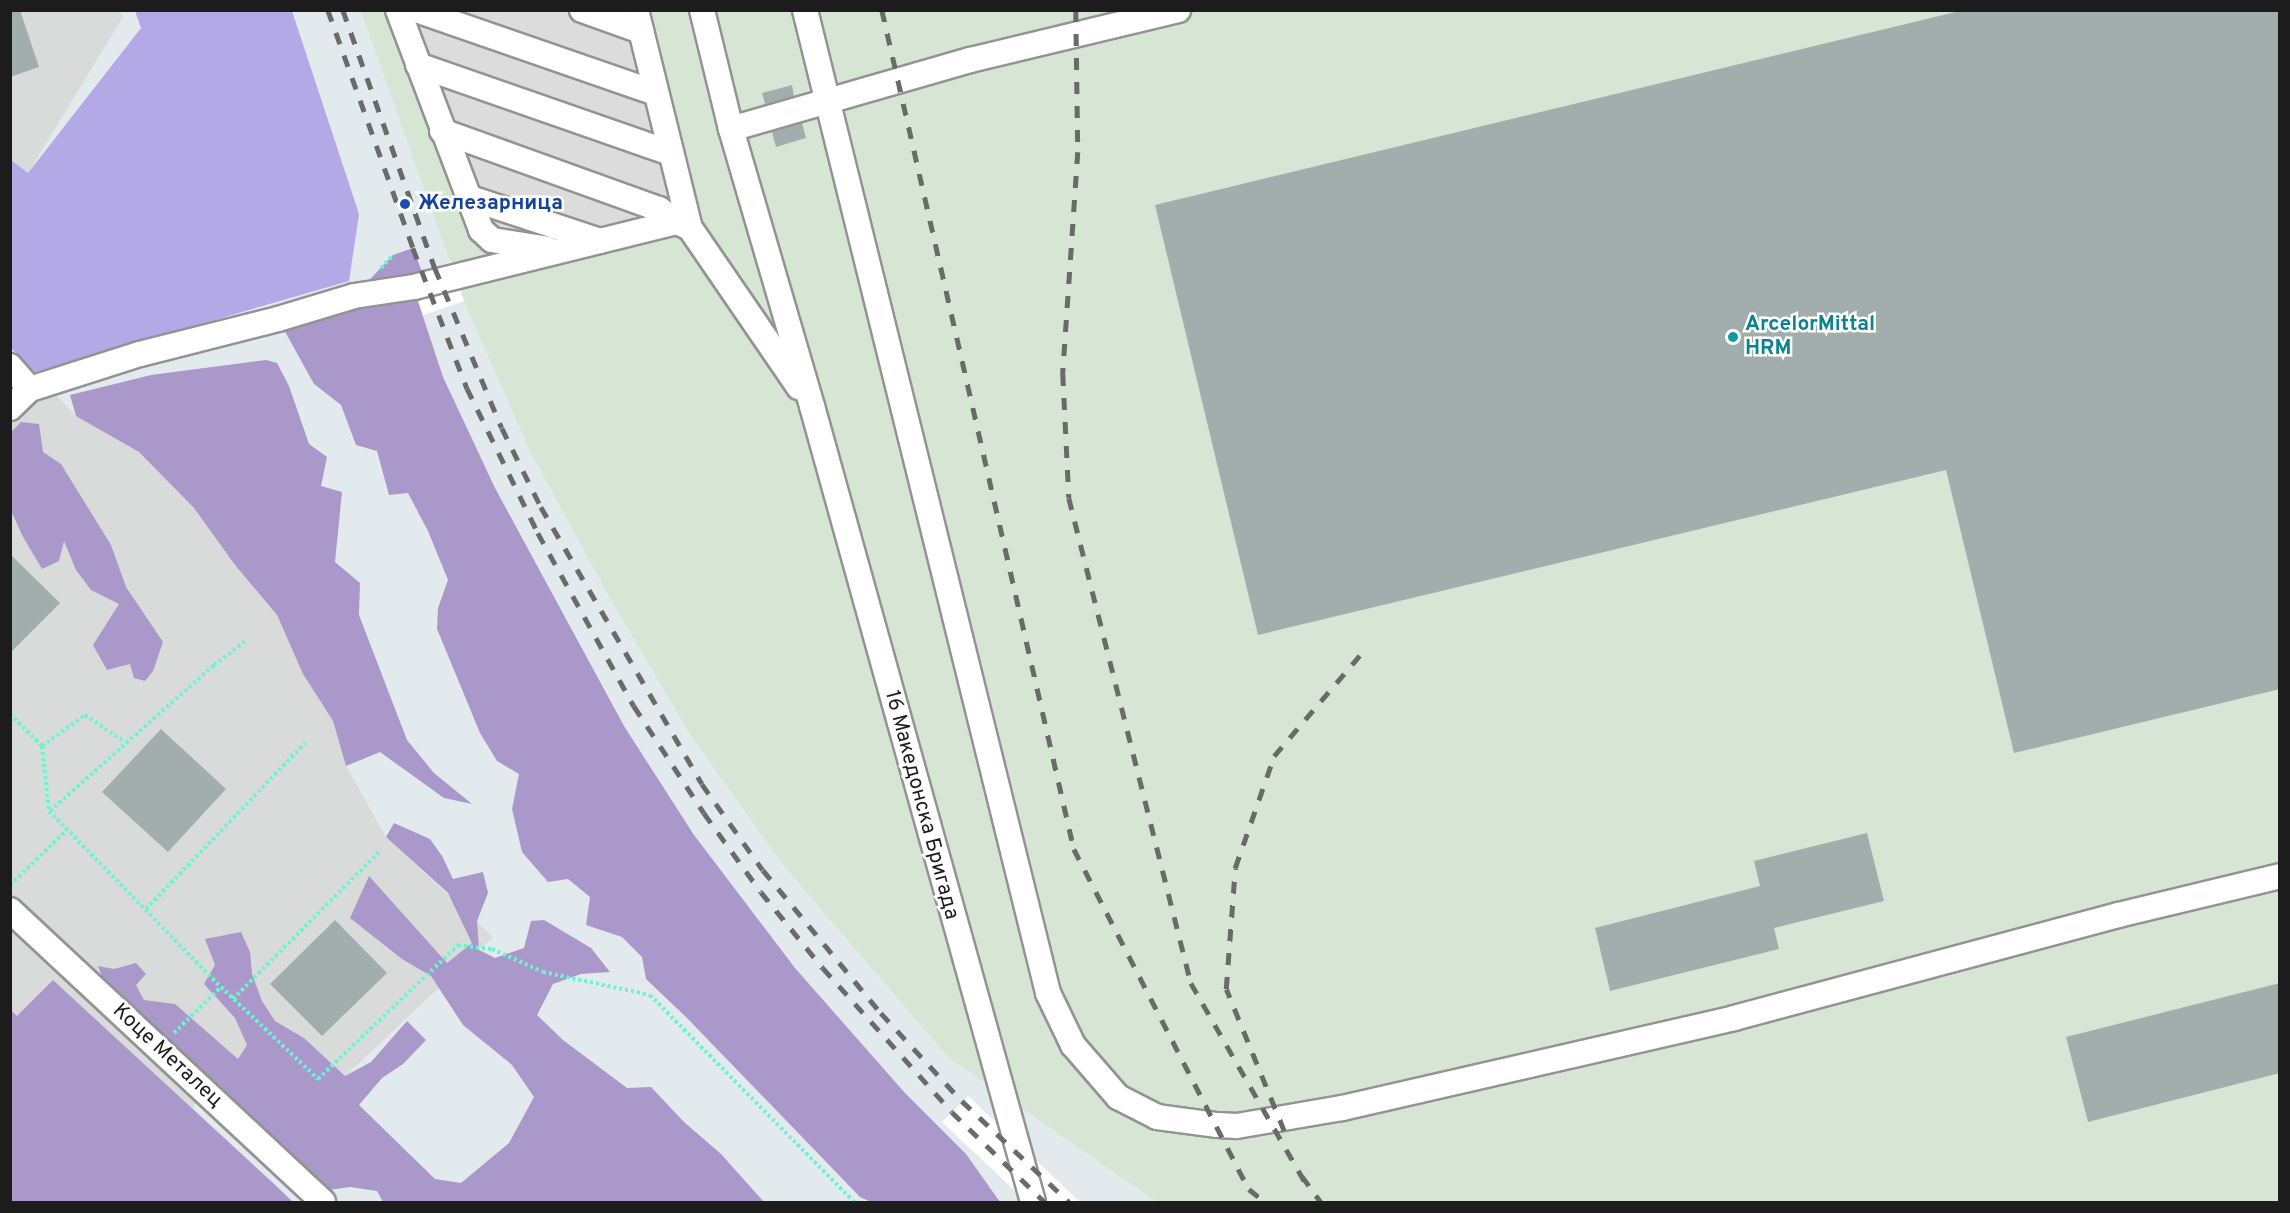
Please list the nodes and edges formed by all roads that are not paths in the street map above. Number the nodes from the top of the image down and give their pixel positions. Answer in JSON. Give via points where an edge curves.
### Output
{"nodes":[{"id":1,"x":398,"y":10,"type":"edge"},
{"id":2,"x":416,"y":10,"type":"edge"},
{"id":3,"x":582,"y":10,"type":"edge"},
{"id":4,"x":702,"y":10,"type":"edge"},
{"id":5,"x":805,"y":10,"type":"edge"},
{"id":6,"x":1178,"y":10,"type":"edge"},
{"id":7,"x":638,"y":21,"type":"edge"},
{"id":8,"x":418,"y":65,"type":"junction"},
{"id":9,"x":656,"y":93,"type":"junction"},
{"id":10,"x":826,"y":99,"type":"junction"},
{"id":11,"x":731,"y":129,"type":"junction"},
{"id":12,"x":442,"y":130,"type":"junction"},
{"id":13,"x":670,"y":153,"type":"junction"},
{"id":14,"x":467,"y":197,"type":"junction"},
{"id":15,"x":683,"y":225,"type":"junction"},
{"id":16,"x":600,"y":241,"type":"junction"},
{"id":17,"x":563,"y":250,"type":"junction"},
{"id":18,"x":10,"y":366,"type":"edge"},
{"id":19,"x":30,"y":389,"type":"junction"},
{"id":20,"x":812,"y":406,"type":"junction"},
{"id":21,"x":10,"y":408,"type":"edge"},
{"id":22,"x":2280,"y":876,"type":"edge"},
{"id":23,"x":10,"y":910,"type":"edge"},
{"id":24,"x":323,"y":1203,"type":"edge"},
{"id":25,"x":1033,"y":1203,"type":"edge"}],
"edges":[{"from":1,"to":8,"type":"street"},
{"from":2,"to":9,"type":"street"},
{"from":3,"to":7,"type":"street"},
{"from":4,"to":11,"type":"street","name":"16 Македонска Бригада"},
{"from":5,"to":10,"type":"street"},
{"from":6,"to":10,"type":"street"},
{"from":7,"to":9,"type":"street"},
{"from":8,"to":12,"type":"street"},
{"from":8,"to":13,"type":"street"},
{"from":9,"to":13,"type":"street"},
{"from":10,"to":11,"type":"street"},
{"from":10,"to":22,"type":"street","via":[[1048,993],[1073,1045],[1118,1097],[1157,1118],[1237,1126],[1342,1108],[1734,1018],[2118,915]]},
{"from":11,"to":20,"type":"street","name":"16 Македонска Бригада"},
{"from":12,"to":14,"type":"street"},
{"from":12,"to":15,"type":"street","via":[[659,209]]},
{"from":13,"to":15,"type":"street"},
{"from":14,"to":16,"type":"street"},
{"from":14,"to":17,"type":"street","via":[[481,230],[492,240]]},
{"from":15,"to":16,"type":"street"},
{"from":15,"to":20,"type":"street"},
{"from":16,"to":17,"type":"street"},
{"from":17,"to":19,"type":"street","via":[[414,287],[354,296],[140,354]]},
{"from":18,"to":19,"type":"street"},
{"from":19,"to":21,"type":"street"},
{"from":20,"to":25,"type":"street","name":"16 Македонска Бригада"},
{"from":23,"to":24,"type":"street","name":"Коце Металец"}]}
